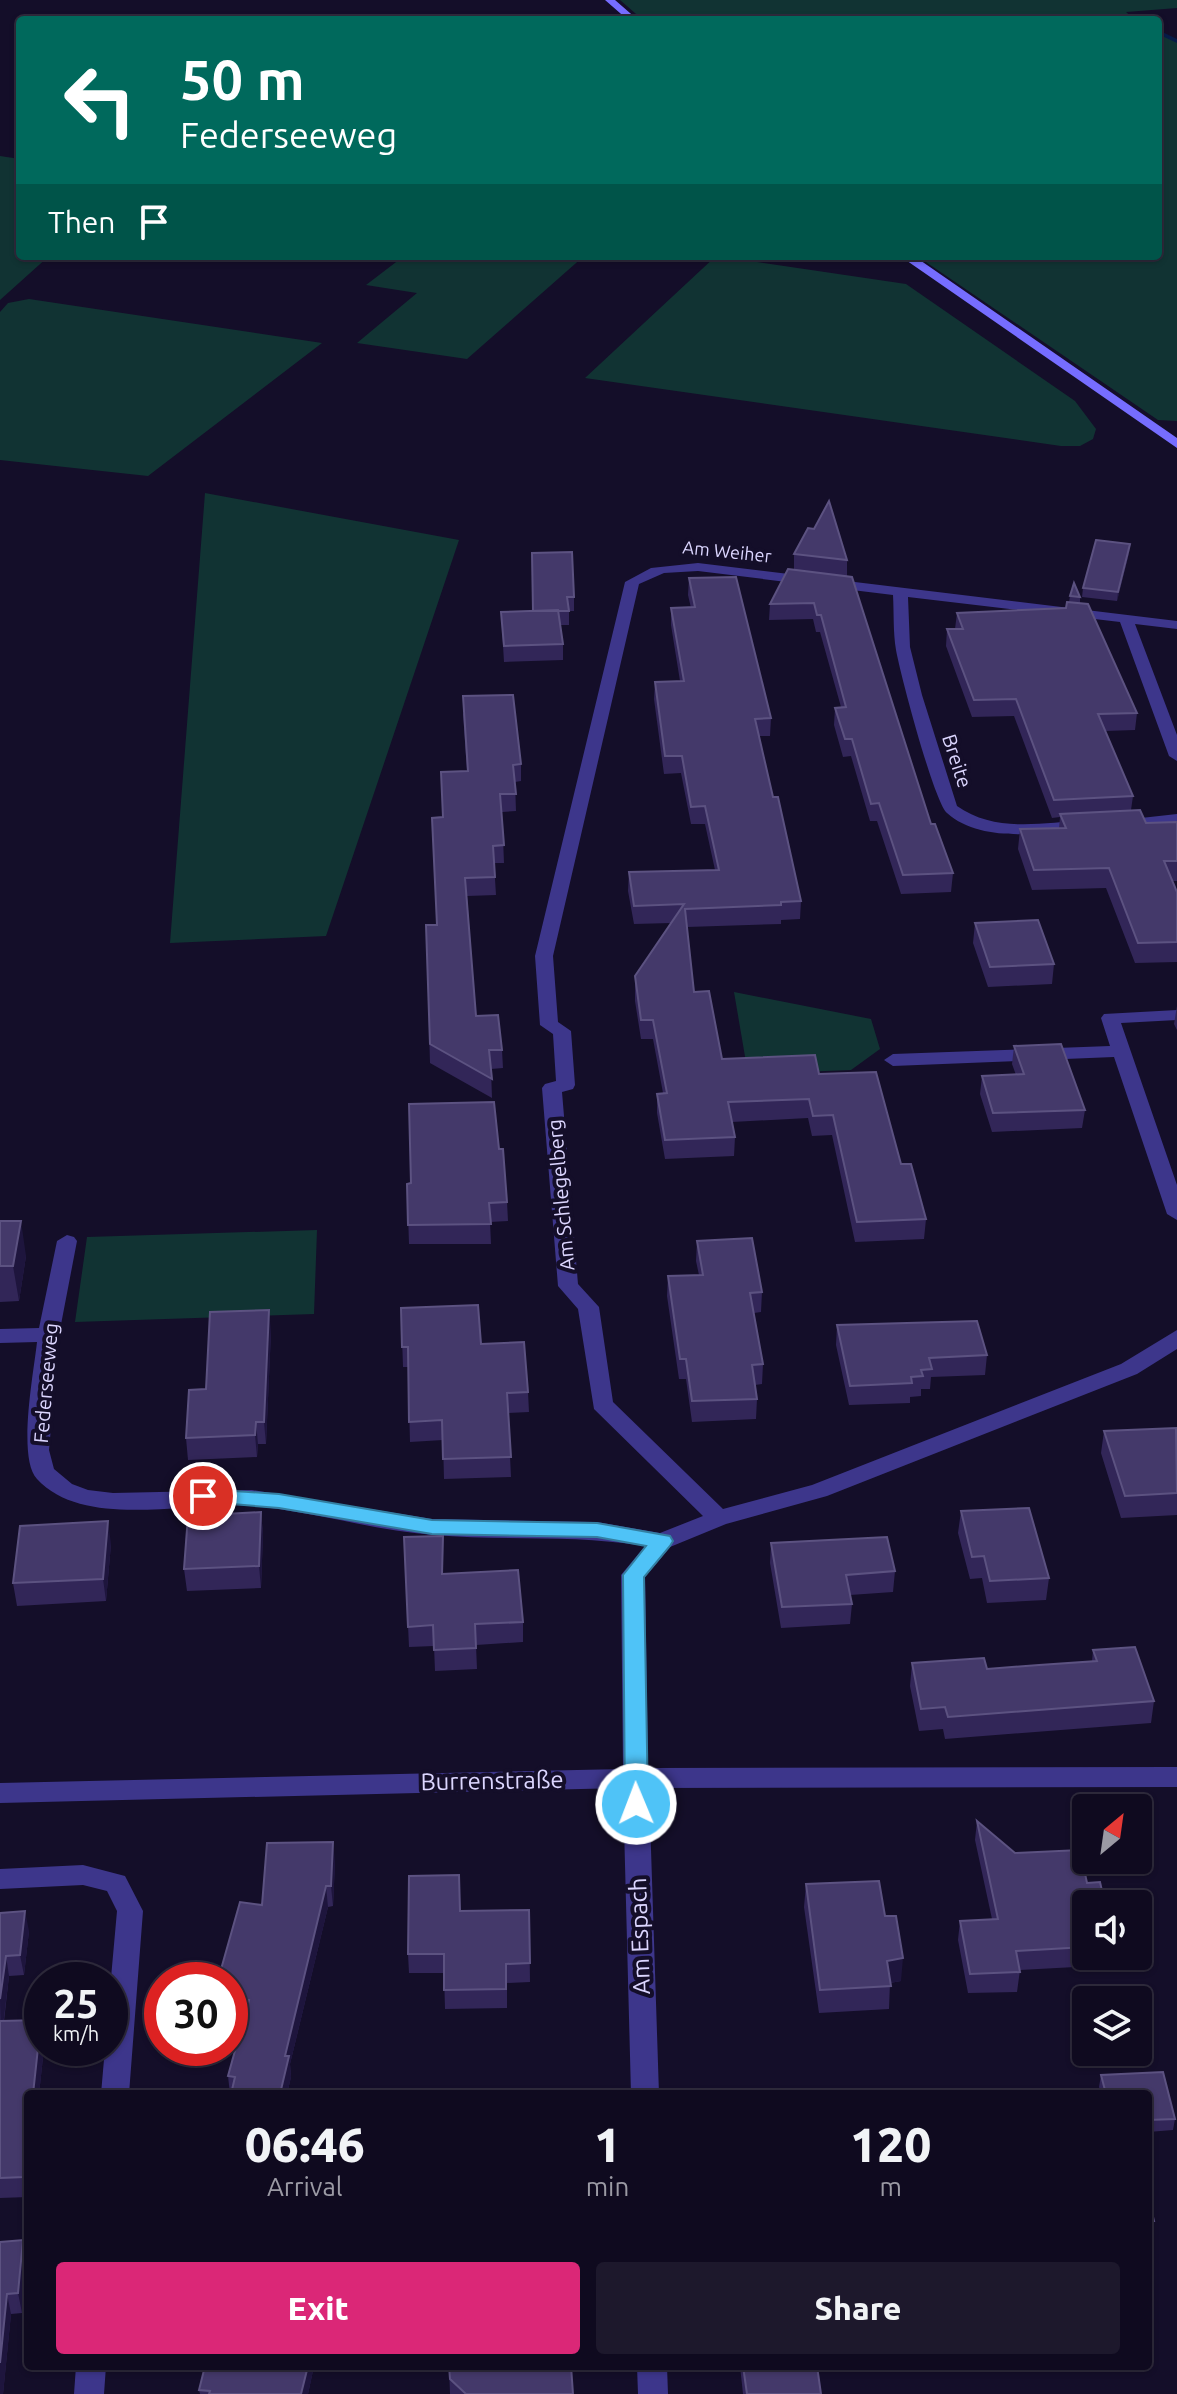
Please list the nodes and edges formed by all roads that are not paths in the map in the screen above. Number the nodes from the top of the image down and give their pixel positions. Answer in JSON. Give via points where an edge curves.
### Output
{"nodes":[{"id":1,"x":610,"y":0,"type":"edge"},
{"id":2,"x":628,"y":16,"type":"edge"},
{"id":3,"x":912,"y":260,"type":"edge"},
{"id":4,"x":1177,"y":444,"type":"edge"},
{"id":5,"x":900,"y":592,"type":"junction"},
{"id":6,"x":1126,"y":620,"type":"junction"},
{"id":7,"x":1177,"y":625,"type":"edge"},
{"id":8,"x":1177,"y":756,"type":"edge"},
{"id":9,"x":1177,"y":819,"type":"edge"},
{"id":10,"x":1177,"y":1015,"type":"edge"},
{"id":11,"x":549,"y":1025,"type":"joint"},
{"id":12,"x":1122,"y":1051,"type":"junction"},
{"id":13,"x":893,"y":1060,"type":"dead end"},
{"id":14,"x":1177,"y":1214,"type":"edge"},
{"id":15,"x":67,"y":1241,"type":"dead end"},
{"id":16,"x":48,"y":1335,"type":"junction"},
{"id":17,"x":0,"y":1336,"type":"edge"},
{"id":18,"x":1177,"y":1337,"type":"edge"},
{"id":19,"x":719,"y":1518,"type":"junction"},
{"id":20,"x":662,"y":1541,"type":"junction"},
{"id":21,"x":1177,"y":1777,"type":"edge"},
{"id":22,"x":636,"y":1778,"type":"junction"},
{"id":23,"x":0,"y":1793,"type":"edge"},
{"id":24,"x":0,"y":1879,"type":"edge"},
{"id":25,"x":115,"y":2090,"type":"edge"},
{"id":26,"x":645,"y":2090,"type":"edge"},
{"id":27,"x":91,"y":2370,"type":"edge"},
{"id":28,"x":652,"y":2370,"type":"edge"},
{"id":29,"x":89,"y":2394,"type":"edge"},
{"id":30,"x":653,"y":2394,"type":"edge"}],
"edges":[{"from":1,"to":2,"type":"main road"},
{"from":3,"to":4,"type":"main road"},
{"from":5,"to":6,"type":"street","name":"Am Weiher"},
{"from":5,"to":9,"type":"street","name":"Breite","via":[[911,683],[950,808],[975,824],[1005,828]]},
{"from":5,"to":11,"type":"street","name":"Am Weiher","via":[[698,567],[647,571],[632,582],[544,956]]},
{"from":6,"to":7,"type":"street","name":"Am Weiher"},
{"from":6,"to":8,"type":"street"},
{"from":10,"to":12,"type":"street","via":[[1110,1018]]},
{"from":11,"to":19,"type":"street","name":"Am Schlegelberg","via":[[562,1031],[566,1085],[552,1088],[568,1286],[588,1307],[602,1404]]},
{"from":12,"to":13,"type":"street"},
{"from":12,"to":14,"type":"street"},
{"from":15,"to":16,"type":"street","name":"Federseeweg"},
{"from":16,"to":17,"type":"street"},
{"from":16,"to":20,"type":"street","name":"Federseeweg","via":[[38,1450],[44,1473],[84,1497],[252,1498],[432,1527],[597,1530]]},
{"from":18,"to":19,"type":"street","via":[[1129,1369],[819,1491]]},
{"from":19,"to":20,"type":"street"},
{"from":20,"to":22,"type":"street","via":[[633,1575]]},
{"from":21,"to":22,"type":"street","name":"Burrenstraße"},
{"from":22,"to":23,"type":"street","name":"Burrenstraße"},
{"from":22,"to":26,"type":"street","name":"Am Espach"},
{"from":24,"to":25,"type":"street","via":[[83,1875],[116,1883],[130,1911]]},
{"from":27,"to":29,"type":"street"},
{"from":28,"to":30,"type":"street"}]}
